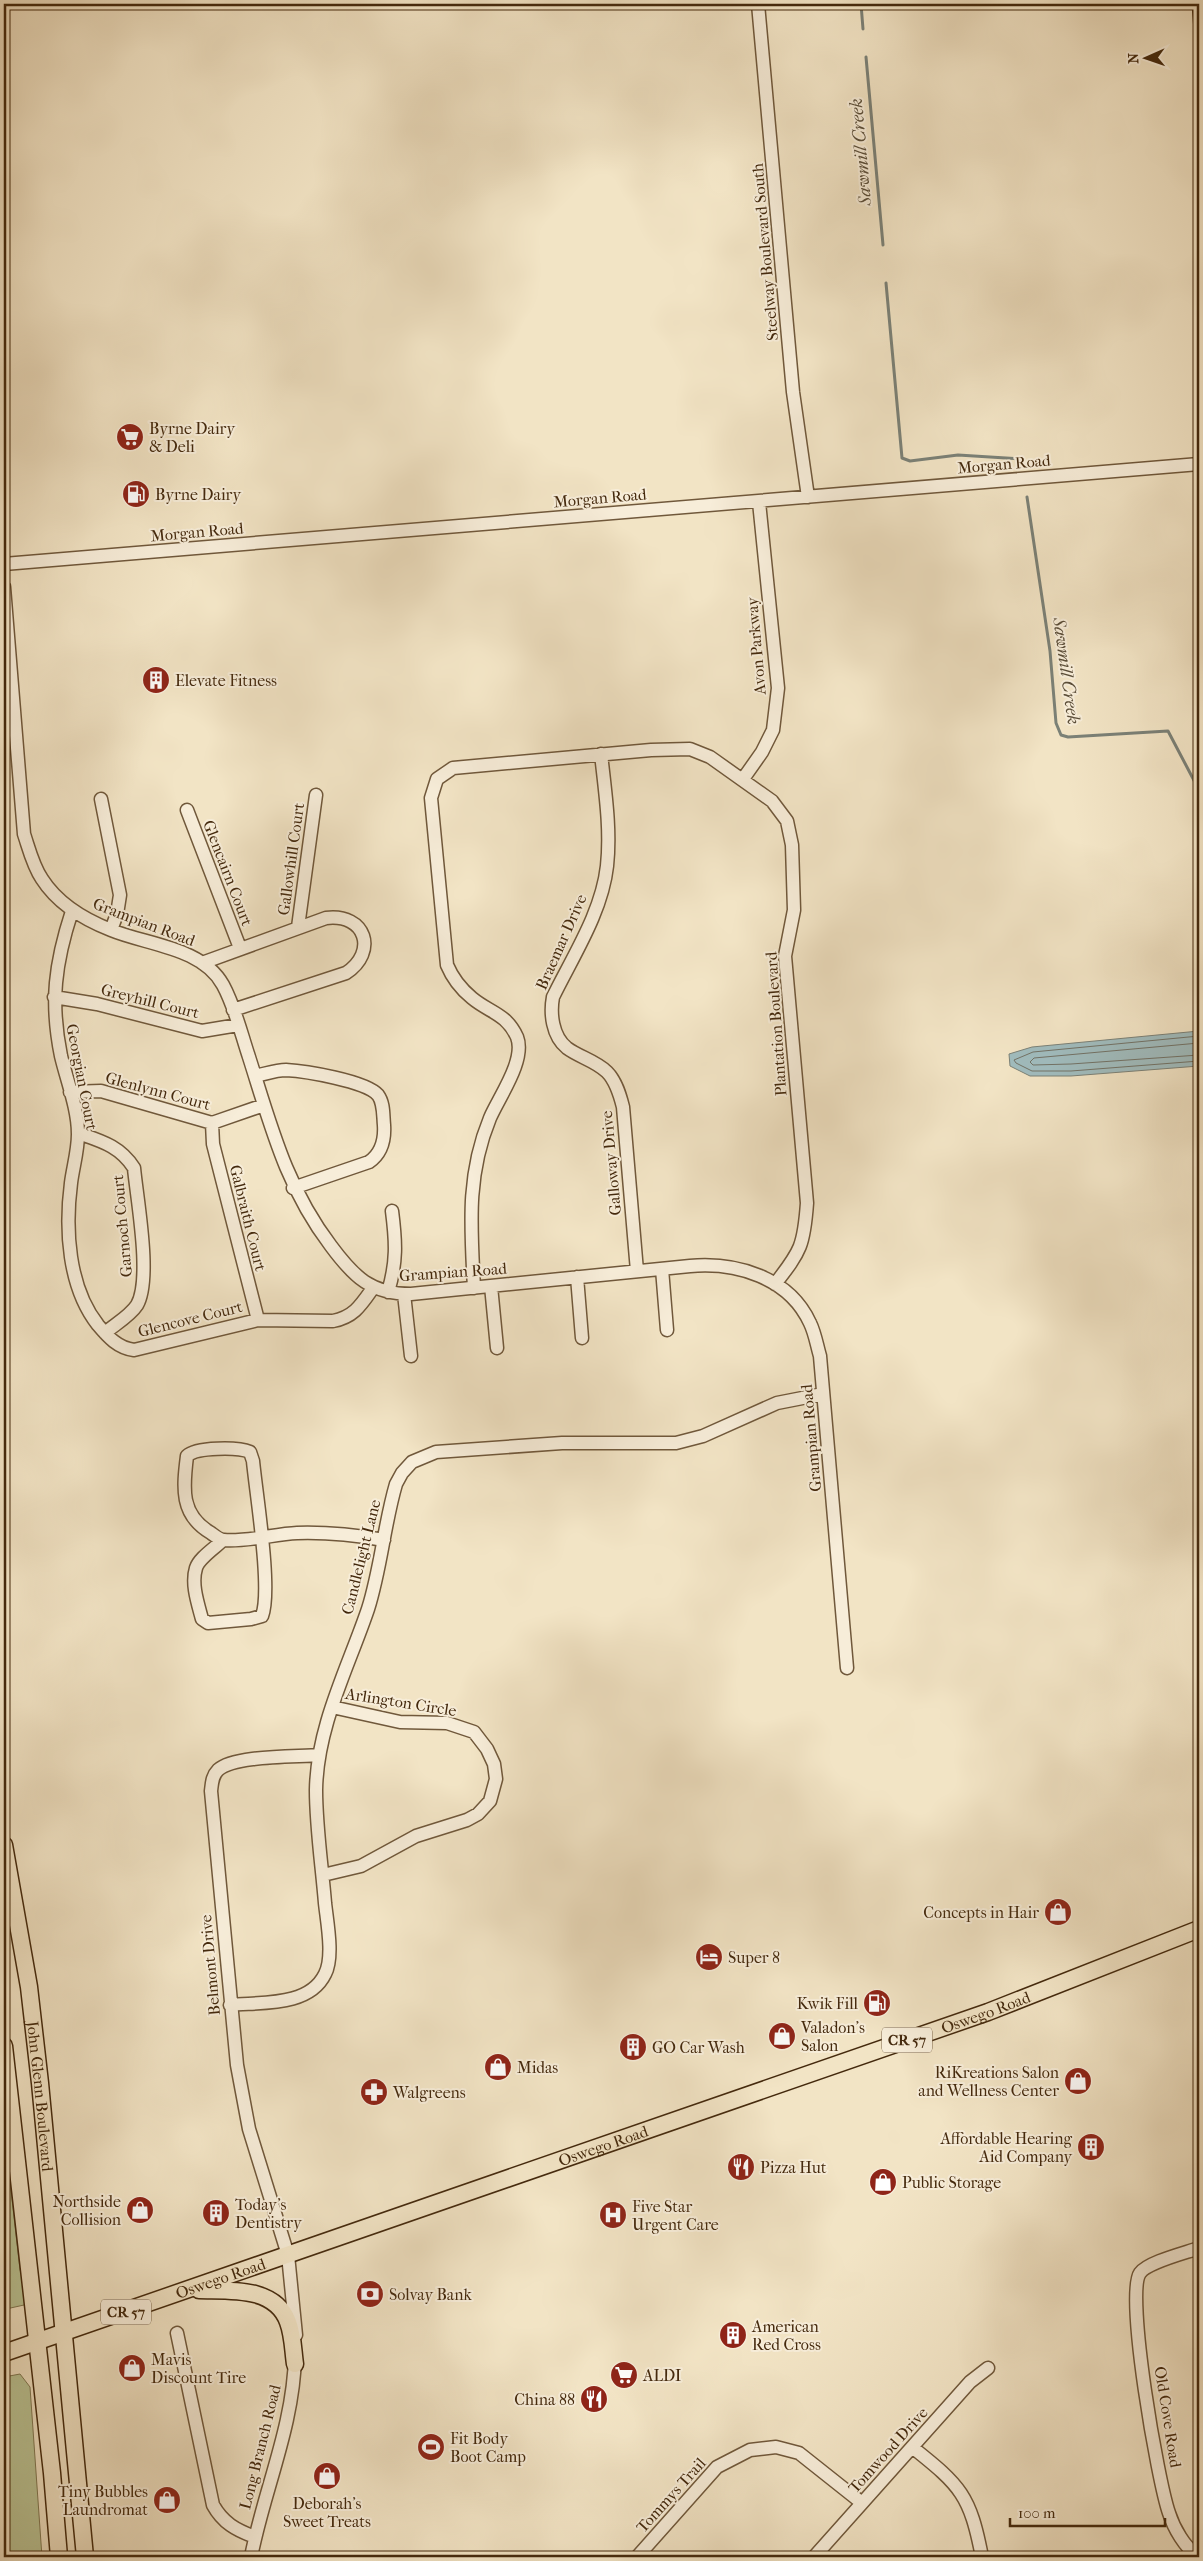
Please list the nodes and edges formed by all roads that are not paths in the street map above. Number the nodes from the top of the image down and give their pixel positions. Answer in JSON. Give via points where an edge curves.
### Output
{"nodes":[{"id":1,"x":758,"y":4,"type":"edge"},
{"id":2,"x":1199,"y":464,"type":"edge"},
{"id":3,"x":808,"y":497,"type":"junction"},
{"id":4,"x":759,"y":502,"type":"junction"},
{"id":5,"x":4,"y":564,"type":"edge"},
{"id":6,"x":4,"y":587,"type":"edge"},
{"id":7,"x":601,"y":754,"type":"junction"},
{"id":8,"x":743,"y":779,"type":"junction"},
{"id":9,"x":316,"y":795,"type":"dead end"},
{"id":10,"x":101,"y":799,"type":"dead end"},
{"id":11,"x":186,"y":810,"type":"dead end"},
{"id":12,"x":72,"y":911,"type":"junction"},
{"id":13,"x":298,"y":927,"type":"junction"},
{"id":14,"x":111,"y":930,"type":"junction"},
{"id":15,"x":240,"y":948,"type":"junction"},
{"id":16,"x":202,"y":963,"type":"junction"},
{"id":17,"x":54,"y":997,"type":"junction"},
{"id":18,"x":233,"y":1010,"type":"junction"},
{"id":19,"x":553,"y":1023,"type":"joint"},
{"id":20,"x":238,"y":1025,"type":"junction"},
{"id":21,"x":255,"y":1076,"type":"junction"},
{"id":22,"x":70,"y":1092,"type":"junction"},
{"id":23,"x":264,"y":1105,"type":"junction"},
{"id":24,"x":212,"y":1123,"type":"junction"},
{"id":25,"x":78,"y":1133,"type":"junction"},
{"id":26,"x":293,"y":1188,"type":"junction"},
{"id":27,"x":392,"y":1211,"type":"dead end"},
{"id":28,"x":662,"y":1269,"type":"junction"},
{"id":29,"x":637,"y":1271,"type":"junction"},
{"id":30,"x":577,"y":1277,"type":"junction"},
{"id":31,"x":775,"y":1284,"type":"junction"},
{"id":32,"x":491,"y":1286,"type":"junction"},
{"id":33,"x":372,"y":1288,"type":"junction"},
{"id":34,"x":474,"y":1288,"type":"junction"},
{"id":35,"x":388,"y":1292,"type":"junction"},
{"id":36,"x":404,"y":1294,"type":"junction"},
{"id":37,"x":258,"y":1320,"type":"junction"},
{"id":38,"x":667,"y":1330,"type":"dead end"},
{"id":39,"x":105,"y":1333,"type":"junction"},
{"id":40,"x":582,"y":1338,"type":"dead end"},
{"id":41,"x":497,"y":1348,"type":"dead end"},
{"id":42,"x":412,"y":1356,"type":"dead end"},
{"id":43,"x":823,"y":1394,"type":"junction"},
{"id":44,"x":261,"y":1537,"type":"junction"},
{"id":45,"x":223,"y":1540,"type":"junction"},
{"id":46,"x":384,"y":1540,"type":"junction"},
{"id":47,"x":847,"y":1668,"type":"dead end"},
{"id":48,"x":332,"y":1707,"type":"junction"},
{"id":49,"x":319,"y":1755,"type":"junction"},
{"id":50,"x":4,"y":1845,"type":"edge"},
{"id":51,"x":323,"y":1875,"type":"junction"},
{"id":52,"x":1199,"y":1928,"type":"edge"},
{"id":53,"x":230,"y":2005,"type":"junction"},
{"id":54,"x":4,"y":2046,"type":"edge"},
{"id":55,"x":1199,"y":2248,"type":"edge"},
{"id":56,"x":288,"y":2255,"type":"junction"},
{"id":57,"x":189,"y":2290,"type":"junction"},
{"id":58,"x":177,"y":2333,"type":"dead end"},
{"id":59,"x":63,"y":2334,"type":"junction"},
{"id":60,"x":37,"y":2341,"type":"junction"},
{"id":61,"x":4,"y":2353,"type":"edge"},
{"id":62,"x":295,"y":2364,"type":"junction"},
{"id":63,"x":988,"y":2368,"type":"dead end"},
{"id":64,"x":912,"y":2447,"type":"junction"},
{"id":65,"x":862,"y":2503,"type":"junction"},
{"id":66,"x":255,"y":2537,"type":"junction"},
{"id":67,"x":58,"y":2557,"type":"edge"},
{"id":68,"x":85,"y":2557,"type":"edge"},
{"id":69,"x":251,"y":2557,"type":"edge"},
{"id":70,"x":637,"y":2557,"type":"edge"},
{"id":71,"x":814,"y":2557,"type":"edge"},
{"id":72,"x":982,"y":2557,"type":"edge"},
{"id":73,"x":1198,"y":2557,"type":"edge"}],
"edges":[{"from":1,"to":3,"type":"street","name":"Steelway Boulevard South","via":[[793,392]]},
{"from":2,"to":3,"type":"street","name":"Morgan Road"},
{"from":3,"to":4,"type":"street","name":"Morgan Road"},
{"from":4,"to":5,"type":"street","name":"Morgan Road"},
{"from":4,"to":8,"type":"street","name":"Avon Parkway","via":[[778,688],[773,730]]},
{"from":6,"to":12,"type":"street","name":"Grampian Road","via":[[24,834],[42,880]]},
{"from":7,"to":8,"type":"street","name":"Plantation Boulevard","via":[[690,750],[710,757]]},
{"from":7,"to":19,"type":"street","name":"Braemar Drive","via":[[607,816],[607,866],[598,904],[553,997]]},
{"from":7,"to":34,"type":"street","name":"Plantation Boulevard","via":[[476,765],[446,771],[434,784],[431,798],[447,964],[458,984],[472,999],[500,1014],[517,1037],[520,1051],[489,1120],[475,1169],[470,1212]]},
{"from":8,"to":31,"type":"street","name":"Plantation Boulevard","via":[[772,800],[781,811],[790,830],[792,845],[794,901],[786,956],[807,1203],[804,1238],[799,1251]]},
{"from":9,"to":13,"type":"street","name":"Gallowhill Court"},
{"from":10,"to":14,"type":"street","via":[[120,895]]},
{"from":11,"to":15,"type":"street","name":"Glencairn Court"},
{"from":12,"to":14,"type":"street","name":"Grampian Road"},
{"from":12,"to":17,"type":"street","name":"Georgian Court","via":[[62,944]]},
{"from":13,"to":15,"type":"street"},
{"from":13,"to":18,"type":"street","via":[[337,917],[346,918],[361,930],[363,953],[353,969],[346,973]]},
{"from":14,"to":16,"type":"street","name":"Grampian Road","via":[[189,955]]},
{"from":15,"to":16,"type":"street"},
{"from":16,"to":18,"type":"street","name":"Grampian Road","via":[[223,985]]},
{"from":17,"to":20,"type":"street","name":"Greyhill Court","via":[[97,1004],[202,1032]]},
{"from":17,"to":22,"type":"street","name":"Georgian Court","via":[[55,1022]]},
{"from":18,"to":20,"type":"street","name":"Grampian Road"},
{"from":19,"to":29,"type":"street","name":"Galloway Drive","via":[[566,1047],[601,1067],[619,1091]]},
{"from":20,"to":21,"type":"street","name":"Grampian Road"},
{"from":21,"to":23,"type":"street","name":"Grampian Road"},
{"from":21,"to":26,"type":"street","via":[[283,1070],[297,1071],[365,1086],[379,1096],[382,1103],[384,1131],[378,1156]]},
{"from":22,"to":24,"type":"street","name":"Glenlynn Court","via":[[101,1091]]},
{"from":22,"to":25,"type":"street","name":"Georgian Court"},
{"from":23,"to":24,"type":"street","name":"Glenlynn Court"},
{"from":23,"to":26,"type":"street","name":"Grampian Road"},
{"from":24,"to":37,"type":"street","name":"Galbraith Court","via":[[213,1144]]},
{"from":25,"to":39,"type":"street","name":"Georgian Court","via":[[68,1208],[69,1240],[80,1292],[89,1314]]},
{"from":25,"to":39,"type":"street","name":"Garnoch Court","via":[[112,1145],[134,1168],[143,1293],[135,1308]]},
{"from":26,"to":33,"type":"street","name":"Grampian Road","via":[[338,1256]]},
{"from":27,"to":35,"type":"street","via":[[395,1268]]},
{"from":28,"to":29,"type":"street","name":"Grampian Road"},
{"from":28,"to":31,"type":"street","name":"Grampian Road","via":[[727,1266],[746,1270]]},
{"from":28,"to":38,"type":"street"},
{"from":29,"to":30,"type":"street","name":"Grampian Road"},
{"from":30,"to":32,"type":"street","name":"Grampian Road"},
{"from":30,"to":40,"type":"street"},
{"from":31,"to":43,"type":"street","name":"Grampian Road","via":[[797,1303],[810,1323],[820,1356]]},
{"from":32,"to":34,"type":"street","name":"Grampian Road"},
{"from":32,"to":41,"type":"street"},
{"from":33,"to":35,"type":"street","name":"Grampian Road"},
{"from":33,"to":37,"type":"street","name":"Glencove Court","via":[[360,1307],[343,1320]]},
{"from":34,"to":36,"type":"street","name":"Grampian Road"},
{"from":35,"to":36,"type":"street","name":"Grampian Road"},
{"from":36,"to":42,"type":"street"},
{"from":37,"to":39,"type":"street","name":"Glencove Court","via":[[134,1350],[125,1349]]},
{"from":43,"to":46,"type":"street","name":"Candlelight Lane","via":[[777,1403],[703,1436],[676,1443],[507,1446],[436,1452],[417,1458],[396,1484]]},
{"from":43,"to":47,"type":"street","name":"Grampian Road"},
{"from":44,"to":45,"type":"street"},
{"from":44,"to":45,"type":"street","via":[[266,1592],[262,1616],[208,1623],[202,1619],[196,1598],[196,1568]]},
{"from":44,"to":45,"type":"street","via":[[250,1452],[242,1448],[197,1450],[187,1456],[186,1501],[196,1524]]},
{"from":44,"to":46,"type":"street","via":[[332,1533]]},
{"from":46,"to":48,"type":"street","name":"Candlelight Lane","via":[[368,1608]]},
{"from":48,"to":49,"type":"street","name":"Candlelight Lane"},
{"from":48,"to":51,"type":"street","name":"Arlington Circle","via":[[400,1722],[448,1723],[474,1732],[487,1748],[496,1779],[490,1801],[478,1814],[416,1836],[361,1866]]},
{"from":49,"to":51,"type":"street","name":"Candlelight Lane","via":[[316,1790]]},
{"from":49,"to":53,"type":"street","name":"Belmont Drive","via":[[233,1763],[219,1768],[213,1776],[211,1792]]},
{"from":50,"to":59,"type":"main road","name":"John Glenn Boulevard","via":[[29,1987],[59,2263]]},
{"from":51,"to":53,"type":"street","name":"Candlelight Lane","via":[[329,1962],[326,1974],[317,1986],[294,1999]]},
{"from":52,"to":56,"type":"main road","name":"Oswego Road","number":"CR 57","via":[[988,2012]]},
{"from":53,"to":56,"type":"street","name":"Belmont Drive","via":[[249,2128]]},
{"from":54,"to":60,"type":"main road","name":"John Glenn Boulevard"},
{"from":55,"to":73,"type":"street","name":"Old Cove Road","via":[[1148,2267],[1136,2282],[1145,2389],[1155,2452],[1169,2514],[1176,2530]]},
{"from":56,"to":57,"type":"main road","name":"Oswego Road","number":"CR 57"},
{"from":56,"to":62,"type":"street","name":"Long Branch Road","via":[[296,2321]]},
{"from":57,"to":59,"type":"main road","name":"Oswego Road","number":"CR 57"},
{"from":57,"to":62,"type":"main road","via":[[251,2293],[268,2298],[281,2308],[288,2320]]},
{"from":58,"to":66,"type":"street","via":[[213,2505],[228,2525]]},
{"from":59,"to":60,"type":"main road","name":"Oswego Road","number":"CR 57"},
{"from":59,"to":68,"type":"main road","name":"John Glenn Boulevard"},
{"from":60,"to":61,"type":"main road","name":"Oswego Road","number":"CR 57"},
{"from":60,"to":67,"type":"main road","name":"John Glenn Boulevard"},
{"from":62,"to":66,"type":"street","name":"Long Branch Road","via":[[285,2429]]},
{"from":63,"to":64,"type":"street","name":"Tomwood Drive","via":[[970,2382]]},
{"from":64,"to":65,"type":"street","name":"Tomwood Drive"},
{"from":64,"to":72,"type":"street","via":[[964,2496],[975,2520]]},
{"from":65,"to":70,"type":"street","name":"Tommys Trail","via":[[799,2453],[776,2447],[750,2450],[717,2468]]},
{"from":65,"to":71,"type":"street","name":"Tomwood Drive"},
{"from":66,"to":69,"type":"street","name":"Long Branch Road"}]}
